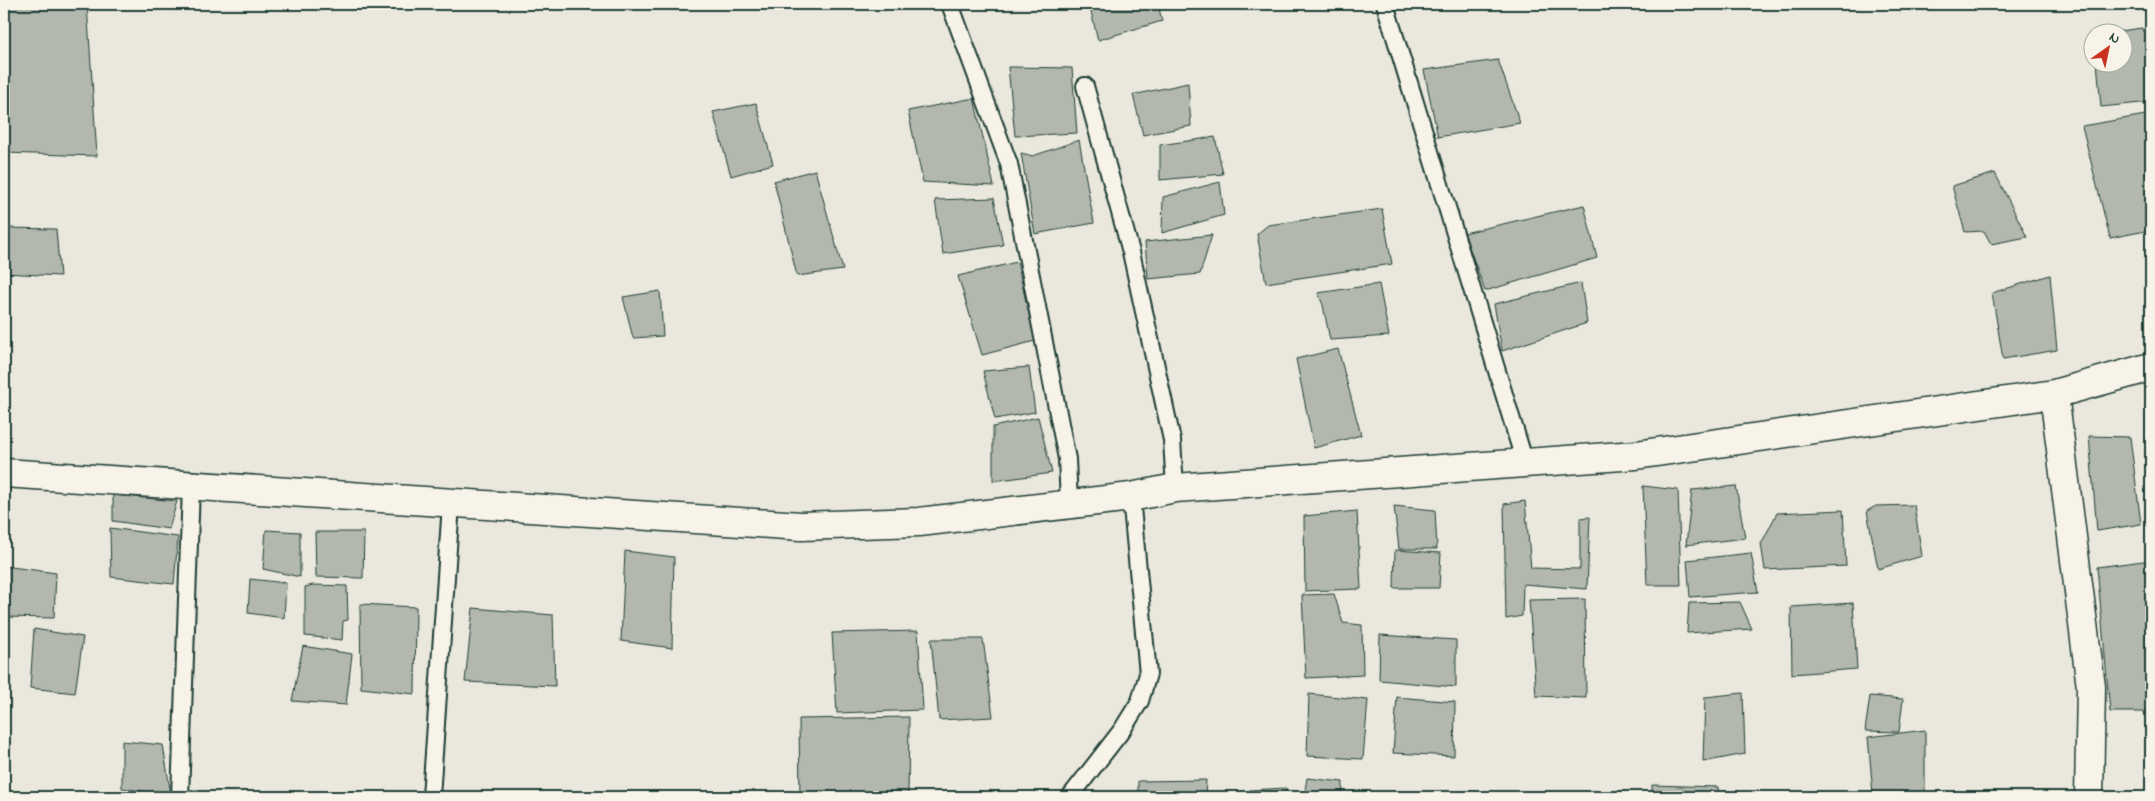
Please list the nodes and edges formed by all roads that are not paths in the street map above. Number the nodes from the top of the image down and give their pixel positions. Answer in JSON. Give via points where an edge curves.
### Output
{"nodes":[{"id":1,"x":950,"y":4,"type":"edge"},
{"id":2,"x":1385,"y":4,"type":"edge"},
{"id":3,"x":1085,"y":86,"type":"dead end"},
{"id":4,"x":2151,"y":367,"type":"edge"},
{"id":5,"x":2054,"y":394,"type":"junction"},
{"id":6,"x":1525,"y":463,"type":"junction"},
{"id":7,"x":4,"y":473,"type":"edge"},
{"id":8,"x":191,"y":486,"type":"junction"},
{"id":9,"x":1175,"y":488,"type":"junction"},
{"id":10,"x":1131,"y":497,"type":"junction"},
{"id":11,"x":451,"y":504,"type":"junction"},
{"id":12,"x":1069,"y":504,"type":"junction"},
{"id":13,"x":180,"y":797,"type":"edge"},
{"id":14,"x":431,"y":797,"type":"edge"},
{"id":15,"x":1070,"y":797,"type":"edge"},
{"id":16,"x":2089,"y":797,"type":"edge"}],
"edges":[{"from":1,"to":12,"type":"lane","via":[[1009,164],[1067,459]]},
{"from":2,"to":6,"type":"lane"},
{"from":3,"to":9,"type":"lane","via":[[1133,261],[1172,440]]},
{"from":4,"to":5,"type":"street"},
{"from":5,"to":6,"type":"street","via":[[1636,455]]},
{"from":5,"to":16,"type":"street","via":[[2091,687]]},
{"from":6,"to":9,"type":"street"},
{"from":7,"to":8,"type":"street"},
{"from":8,"to":11,"type":"street"},
{"from":8,"to":13,"type":"lane"},
{"from":9,"to":10,"type":"street"},
{"from":10,"to":12,"type":"street"},
{"from":10,"to":15,"type":"lane","via":[[1148,674],[1140,702]]},
{"from":11,"to":12,"type":"street","via":[[801,526],[919,522]]},
{"from":11,"to":14,"type":"lane"}]}
